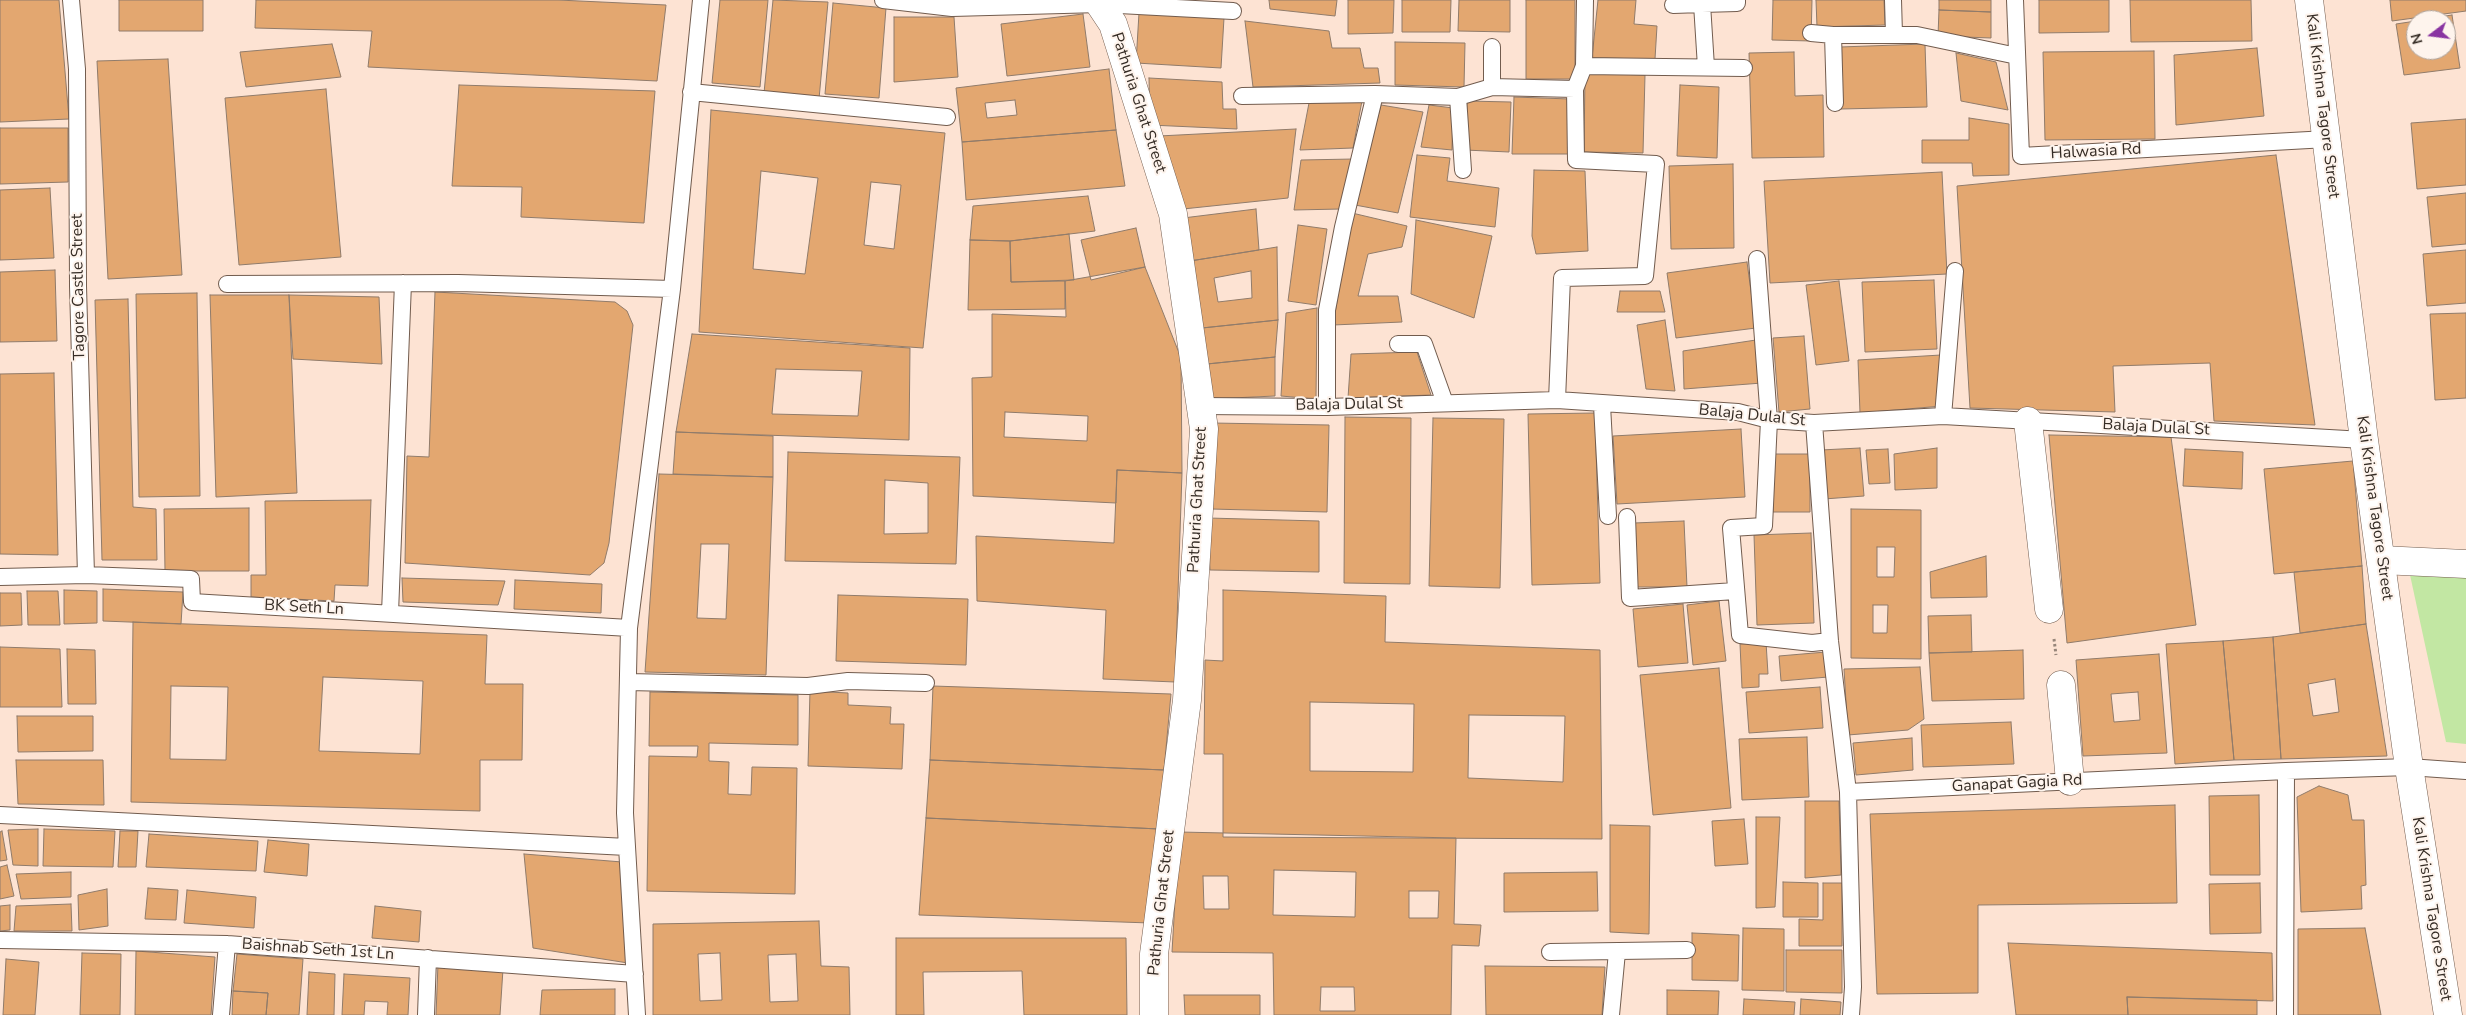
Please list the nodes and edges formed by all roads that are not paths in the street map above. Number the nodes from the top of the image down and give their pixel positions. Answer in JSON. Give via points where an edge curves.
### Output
{"nodes":[{"id":1,"x":71,"y":0,"type":"edge"},
{"id":2,"x":701,"y":0,"type":"edge"},
{"id":3,"x":883,"y":0,"type":"edge"},
{"id":4,"x":1584,"y":0,"type":"edge"},
{"id":5,"x":1737,"y":0,"type":"edge"},
{"id":6,"x":1892,"y":0,"type":"edge"},
{"id":7,"x":2015,"y":0,"type":"edge"},
{"id":8,"x":2309,"y":0,"type":"edge"},
{"id":9,"x":1098,"y":2,"type":"edge"},
{"id":10,"x":918,"y":3,"type":"edge"},
{"id":11,"x":1702,"y":4,"type":"junction"},
{"id":12,"x":1673,"y":5,"type":"dead end"},
{"id":13,"x":1233,"y":11,"type":"dead end"},
{"id":14,"x":1811,"y":33,"type":"dead end"},
{"id":15,"x":1833,"y":34,"type":"junction"},
{"id":16,"x":1894,"y":34,"type":"junction"},
{"id":17,"x":1492,"y":46,"type":"dead end"},
{"id":18,"x":2017,"y":56,"type":"junction"},
{"id":19,"x":1584,"y":66,"type":"junction"},
{"id":20,"x":1706,"y":67,"type":"junction"},
{"id":21,"x":1744,"y":68,"type":"dead end"},
{"id":22,"x":1492,"y":87,"type":"junction"},
{"id":23,"x":1575,"y":89,"type":"junction"},
{"id":24,"x":691,"y":92,"type":"junction"},
{"id":25,"x":1375,"y":94,"type":"junction"},
{"id":26,"x":1242,"y":96,"type":"dead end"},
{"id":27,"x":1458,"y":97,"type":"junction"},
{"id":28,"x":1835,"y":103,"type":"dead end"},
{"id":29,"x":947,"y":117,"type":"dead end"},
{"id":30,"x":2327,"y":139,"type":"junction"},
{"id":31,"x":1463,"y":170,"type":"dead end"},
{"id":32,"x":1757,"y":259,"type":"dead end"},
{"id":33,"x":1955,"y":271,"type":"dead end"},
{"id":34,"x":403,"y":283,"type":"junction"},
{"id":35,"x":227,"y":284,"type":"dead end"},
{"id":36,"x":672,"y":289,"type":"junction"},
{"id":37,"x":1398,"y":344,"type":"dead end"},
{"id":38,"x":1557,"y":400,"type":"junction"},
{"id":39,"x":1445,"y":404,"type":"junction"},
{"id":40,"x":1602,"y":404,"type":"junction"},
{"id":41,"x":1200,"y":406,"type":"junction"},
{"id":42,"x":1327,"y":407,"type":"junction"},
{"id":43,"x":1943,"y":416,"type":"junction"},
{"id":44,"x":1769,"y":420,"type":"junction"},
{"id":45,"x":2028,"y":421,"type":"junction"},
{"id":46,"x":1814,"y":423,"type":"junction"},
{"id":47,"x":2364,"y":440,"type":"junction"},
{"id":48,"x":1608,"y":516,"type":"dead end"},
{"id":49,"x":1627,"y":517,"type":"dead end"},
{"id":50,"x":2381,"y":560,"type":"junction"},
{"id":51,"x":2466,"y":564,"type":"edge"},
{"id":52,"x":86,"y":575,"type":"junction"},
{"id":53,"x":0,"y":577,"type":"edge"},
{"id":54,"x":1735,"y":591,"type":"junction"},
{"id":55,"x":2049,"y":609,"type":"road end"},
{"id":56,"x":390,"y":613,"type":"junction"},
{"id":57,"x":629,"y":628,"type":"junction"},
{"id":58,"x":1830,"y":641,"type":"junction"},
{"id":59,"x":628,"y":682,"type":"junction"},
{"id":60,"x":926,"y":683,"type":"dead end"},
{"id":61,"x":2061,"y":685,"type":"road end"},
{"id":62,"x":2409,"y":767,"type":"junction"},
{"id":63,"x":2286,"y":771,"type":"junction"},
{"id":64,"x":2466,"y":771,"type":"edge"},
{"id":65,"x":2070,"y":781,"type":"junction"},
{"id":66,"x":1848,"y":792,"type":"junction"},
{"id":67,"x":0,"y":815,"type":"edge"},
{"id":68,"x":627,"y":847,"type":"junction"},
{"id":69,"x":0,"y":940,"type":"edge"},
{"id":70,"x":227,"y":944,"type":"junction"},
{"id":71,"x":1688,"y":950,"type":"dead end"},
{"id":72,"x":1550,"y":952,"type":"dead end"},
{"id":73,"x":1617,"y":952,"type":"junction"},
{"id":74,"x":428,"y":958,"type":"junction"},
{"id":75,"x":635,"y":974,"type":"junction"},
{"id":76,"x":221,"y":1015,"type":"edge"},
{"id":77,"x":426,"y":1015,"type":"edge"},
{"id":78,"x":638,"y":1015,"type":"edge"},
{"id":79,"x":1154,"y":1015,"type":"edge"},
{"id":80,"x":1611,"y":1015,"type":"edge"},
{"id":81,"x":1851,"y":1015,"type":"edge"},
{"id":82,"x":2286,"y":1015,"type":"edge"},
{"id":83,"x":2448,"y":1015,"type":"edge"}],
"edges":[{"from":1,"to":52,"type":"lane","name":"Tagore Castle Street","via":[[76,69]]},
{"from":2,"to":24,"type":"lane"},
{"from":3,"to":10,"type":"lane"},
{"from":4,"to":19,"type":"lane"},
{"from":5,"to":11,"type":"lane","via":[[1737,3]]},
{"from":6,"to":16,"type":"lane"},
{"from":7,"to":18,"type":"lane","name":"Halwasia Rd"},
{"from":8,"to":30,"type":"street","name":"Kali Krishna Tagore Street"},
{"from":9,"to":10,"type":"lane","via":[[952,8]]},
{"from":9,"to":13,"type":"lane"},
{"from":9,"to":41,"type":"street","name":"Pathuria Ghat Street","via":[[1113,24],[1173,214]]},
{"from":11,"to":12,"type":"lane"},
{"from":11,"to":20,"type":"lane"},
{"from":14,"to":15,"type":"lane"},
{"from":15,"to":16,"type":"lane"},
{"from":15,"to":28,"type":"lane"},
{"from":16,"to":18,"type":"lane","via":[[1917,35]]},
{"from":17,"to":22,"type":"lane"},
{"from":18,"to":30,"type":"lane","name":"Halwasia Rd","via":[[2021,156]]},
{"from":19,"to":20,"type":"lane"},
{"from":19,"to":23,"type":"lane"},
{"from":20,"to":21,"type":"lane"},
{"from":22,"to":23,"type":"lane"},
{"from":22,"to":27,"type":"lane"},
{"from":23,"to":38,"type":"lane","via":[[1576,160],[1656,164],[1645,276],[1562,278]]},
{"from":24,"to":29,"type":"lane"},
{"from":24,"to":36,"type":"lane"},
{"from":25,"to":26,"type":"lane"},
{"from":25,"to":27,"type":"lane"},
{"from":25,"to":42,"type":"lane","via":[[1343,226],[1327,310]]},
{"from":27,"to":31,"type":"lane"},
{"from":30,"to":47,"type":"street","name":"Kali Krishna Tagore Street"},
{"from":32,"to":44,"type":"lane"},
{"from":33,"to":43,"type":"lane"},
{"from":34,"to":35,"type":"lane"},
{"from":34,"to":36,"type":"lane"},
{"from":34,"to":56,"type":"lane"},
{"from":36,"to":57,"type":"lane"},
{"from":37,"to":39,"type":"lane","via":[[1424,344]]},
{"from":38,"to":39,"type":"lane","name":"Balaja Dulal St"},
{"from":38,"to":40,"type":"lane","name":"Balaja Dulal St"},
{"from":39,"to":42,"type":"lane","name":"Balaja Dulal St"},
{"from":40,"to":44,"type":"lane","name":"Balaja Dulal St","via":[[1738,412]]},
{"from":40,"to":48,"type":"lane"},
{"from":41,"to":42,"type":"lane","name":"Balaja Dulal St"},
{"from":41,"to":79,"type":"street","name":"Pathuria Ghat Street","via":[[1204,429],[1187,700],[1154,954]]},
{"from":43,"to":45,"type":"lane","name":"Balaja Dulal St"},
{"from":43,"to":46,"type":"lane","name":"Balaja Dulal St"},
{"from":44,"to":46,"type":"lane","name":"Balaja Dulal St"},
{"from":44,"to":54,"type":"lane","via":[[1764,526],[1731,528]]},
{"from":45,"to":47,"type":"lane","name":"Balaja Dulal St"},
{"from":45,"to":55,"type":"street"},
{"from":46,"to":58,"type":"lane"},
{"from":47,"to":50,"type":"street","name":"Kali Krishna Tagore Street"},
{"from":49,"to":54,"type":"lane","via":[[1630,598]]},
{"from":50,"to":51,"type":"street"},
{"from":50,"to":62,"type":"street","name":"Kali Krishna Tagore Street"},
{"from":52,"to":53,"type":"lane","name":"BK Seth Ln"},
{"from":52,"to":56,"type":"lane","name":"BK Seth Ln","via":[[191,579],[192,602]]},
{"from":54,"to":58,"type":"lane","via":[[1740,635],[1812,643]]},
{"from":56,"to":57,"type":"lane","name":"BK Seth Ln"},
{"from":57,"to":59,"type":"lane"},
{"from":58,"to":66,"type":"lane"},
{"from":59,"to":60,"type":"lane","via":[[808,686],[848,681]]},
{"from":59,"to":68,"type":"lane"},
{"from":61,"to":65,"type":"street"},
{"from":62,"to":63,"type":"lane","name":"Ganapat Gagia Rd"},
{"from":62,"to":64,"type":"lane","name":"Ganapat Gagia Rd"},
{"from":62,"to":83,"type":"street","name":"Kali Krishna Tagore Street"},
{"from":63,"to":65,"type":"lane","name":"Ganapat Gagia Rd"},
{"from":63,"to":82,"type":"lane"},
{"from":65,"to":66,"type":"lane","name":"Ganapat Gagia Rd"},
{"from":66,"to":81,"type":"lane"},
{"from":67,"to":68,"type":"lane"},
{"from":68,"to":75,"type":"lane"},
{"from":69,"to":70,"type":"lane","name":"Baishnab Seth 1st Ln"},
{"from":70,"to":74,"type":"lane","name":"Baishnab Seth 1st Ln"},
{"from":70,"to":76,"type":"lane"},
{"from":71,"to":73,"type":"lane"},
{"from":72,"to":73,"type":"lane"},
{"from":73,"to":80,"type":"lane"},
{"from":74,"to":75,"type":"lane","name":"Baishnab Seth 1st Ln"},
{"from":74,"to":77,"type":"lane"},
{"from":75,"to":78,"type":"lane"}]}
